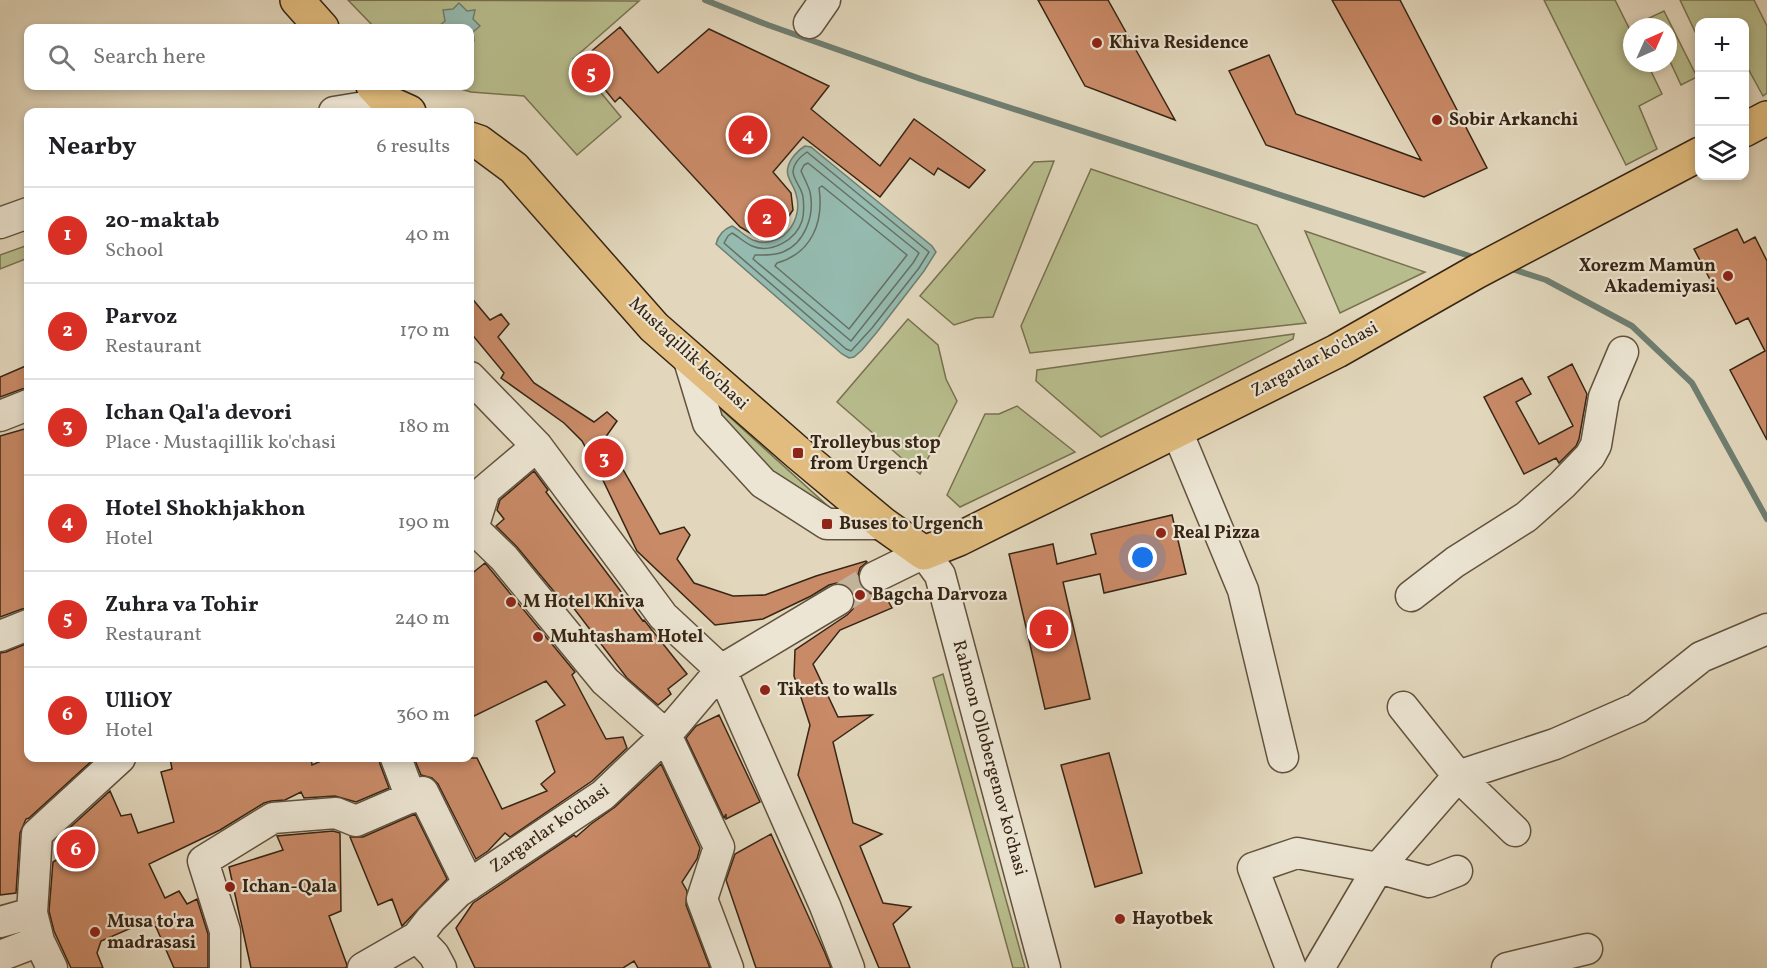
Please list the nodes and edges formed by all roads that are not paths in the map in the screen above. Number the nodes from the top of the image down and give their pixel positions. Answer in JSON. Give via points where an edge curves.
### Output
{"nodes":[{"id":1,"x":297,"y":0,"type":"edge"},
{"id":2,"x":318,"y":24,"type":"edge"},
{"id":3,"x":390,"y":100,"type":"edge"},
{"id":4,"x":353,"y":108,"type":"edge"},
{"id":5,"x":1767,"y":118,"type":"edge"},
{"id":6,"x":1749,"y":127,"type":"edge"},
{"id":7,"x":474,"y":140,"type":"edge"},
{"id":8,"x":1695,"y":157,"type":"edge"},
{"id":9,"x":24,"y":214,"type":"edge"},
{"id":10,"x":0,"y":223,"type":"edge"},
{"id":11,"x":1623,"y":351,"type":"dead end"},
{"id":12,"x":688,"y":357,"type":"junction"},
{"id":13,"x":474,"y":381,"type":"edge"},
{"id":14,"x":24,"y":407,"type":"edge"},
{"id":15,"x":0,"y":416,"type":"edge"},
{"id":16,"x":1178,"y":431,"type":"junction"},
{"id":17,"x":537,"y":446,"type":"junction"},
{"id":18,"x":474,"y":522,"type":"edge"},
{"id":19,"x":883,"y":524,"type":"junction"},
{"id":20,"x":474,"y":533,"type":"edge"},
{"id":21,"x":924,"y":553,"type":"junction"},
{"id":22,"x":875,"y":578,"type":"tunnel mouth"},
{"id":23,"x":1412,"y":596,"type":"dead end"},
{"id":24,"x":838,"y":600,"type":"tunnel mouth"},
{"id":25,"x":24,"y":627,"type":"edge"},
{"id":26,"x":1767,"y":629,"type":"edge"},
{"id":27,"x":0,"y":636,"type":"edge"},
{"id":28,"x":721,"y":670,"type":"junction"},
{"id":29,"x":1403,"y":707,"type":"dead end"},
{"id":30,"x":666,"y":735,"type":"junction"},
{"id":31,"x":1283,"y":757,"type":"dead end"},
{"id":32,"x":116,"y":762,"type":"edge"},
{"id":33,"x":398,"y":762,"type":"edge"},
{"id":34,"x":1458,"y":776,"type":"junction"},
{"id":35,"x":411,"y":798,"type":"junction"},
{"id":36,"x":1515,"y":831,"type":"dead end"},
{"id":37,"x":1378,"y":868,"type":"junction"},
{"id":38,"x":1457,"y":871,"type":"dead end"},
{"id":39,"x":469,"y":885,"type":"junction"},
{"id":40,"x":0,"y":922,"type":"edge"},
{"id":41,"x":36,"y":927,"type":"junction"},
{"id":42,"x":417,"y":937,"type":"junction"},
{"id":43,"x":1587,"y":949,"type":"dead end"},
{"id":44,"x":0,"y":956,"type":"edge"},
{"id":45,"x":52,"y":968,"type":"edge"},
{"id":46,"x":225,"y":968,"type":"edge"},
{"id":47,"x":363,"y":968,"type":"edge"},
{"id":48,"x":441,"y":968,"type":"edge"},
{"id":49,"x":728,"y":968,"type":"edge"},
{"id":50,"x":849,"y":968,"type":"edge"},
{"id":51,"x":1045,"y":968,"type":"edge"},
{"id":52,"x":1291,"y":968,"type":"edge"},
{"id":53,"x":1318,"y":968,"type":"edge"},
{"id":54,"x":1507,"y":968,"type":"edge"}],
"edges":[{"from":1,"to":2,"type":"main road"},
{"from":3,"to":4,"type":"street"},
{"from":5,"to":6,"type":"main road"},
{"from":7,"to":12,"type":"main road","name":"Mustaqillik ko'chasi","via":[[514,168],[654,327]]},
{"from":8,"to":16,"type":"main road","name":"Zargarlar ko'chasi","via":[[1521,247],[1337,351]]},
{"from":9,"to":10,"type":"street"},
{"from":11,"to":23,"type":"street","via":[[1604,397],[1596,445],[1590,456],[1526,517],[1455,562]]},
{"from":12,"to":19,"type":"main road","name":"Mustaqillik ko'chasi"},
{"from":12,"to":19,"type":"street","via":[[708,423],[763,483],[827,524]]},
{"from":13,"to":17,"type":"street"},
{"from":14,"to":15,"type":"street"},
{"from":16,"to":21,"type":"main road","name":"Zargarlar ko'chasi","via":[[959,540]]},
{"from":16,"to":31,"type":"street","via":[[1243,590]]},
{"from":17,"to":18,"type":"street","via":[[485,490]]},
{"from":17,"to":28,"type":"street","via":[[663,616]]},
{"from":19,"to":21,"type":"main road","name":"Mustaqillik ko'chasi"},
{"from":20,"to":30,"type":"street","via":[[504,558],[605,681]]},
{"from":21,"to":22,"type":"street"},
{"from":21,"to":51,"type":"street","name":"Rahmon Ollobergenov ko'chasi","via":[[940,575]]},
{"from":24,"to":28,"type":"street","name":"Zargarlar ko'chasi"},
{"from":25,"to":27,"type":"street"},
{"from":26,"to":34,"type":"street","via":[[1701,657],[1637,708],[1555,744]]},
{"from":28,"to":30,"type":"street","name":"Zargarlar ko'chasi"},
{"from":28,"to":50,"type":"street"},
{"from":29,"to":34,"type":"street"},
{"from":30,"to":39,"type":"street","name":"Zargarlar ko'chasi","via":[[603,795]]},
{"from":30,"to":49,"type":"street","via":[[719,847],[702,899]]},
{"from":32,"to":41,"type":"street","via":[[37,834]]},
{"from":33,"to":35,"type":"street"},
{"from":34,"to":36,"type":"street"},
{"from":34,"to":37,"type":"street"},
{"from":35,"to":39,"type":"street","via":[[423,792]]},
{"from":35,"to":46,"type":"street","via":[[356,822],[336,813],[273,818],[202,861],[225,931]]},
{"from":37,"to":38,"type":"street","via":[[1429,882]]},
{"from":37,"to":52,"type":"street","via":[[1297,853],[1253,868]]},
{"from":37,"to":53,"type":"street"},
{"from":39,"to":42,"type":"street","name":"Zargarlar ko'chasi"},
{"from":40,"to":41,"type":"street"},
{"from":41,"to":44,"type":"street"},
{"from":41,"to":45,"type":"street"},
{"from":42,"to":47,"type":"street","name":"Zargarlar ko'chasi"},
{"from":42,"to":48,"type":"street"},
{"from":43,"to":54,"type":"street"}]}
